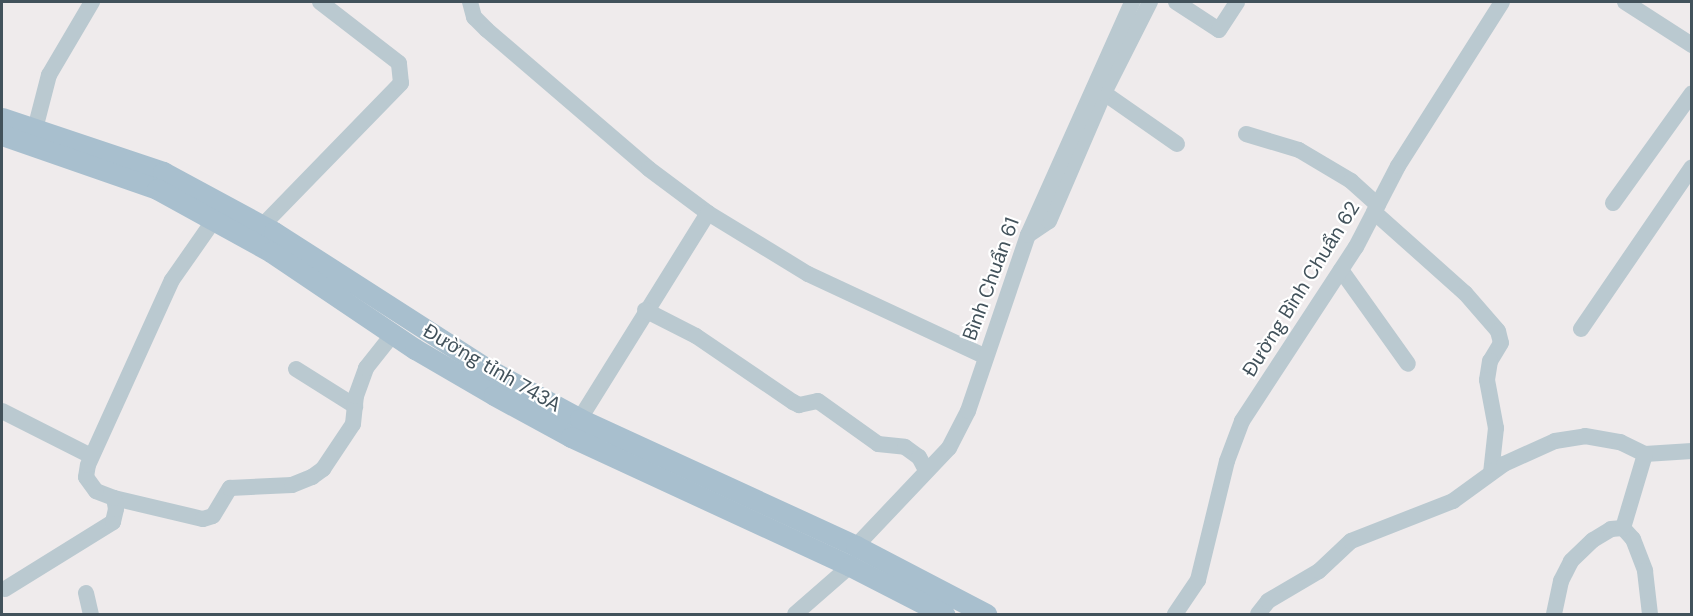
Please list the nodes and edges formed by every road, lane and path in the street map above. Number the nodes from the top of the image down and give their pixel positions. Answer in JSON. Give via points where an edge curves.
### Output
{"nodes":[{"id":1,"x":92,"y":2,"type":"edge"},
{"id":2,"x":320,"y":2,"type":"edge"},
{"id":3,"x":470,"y":2,"type":"edge"},
{"id":4,"x":1132,"y":2,"type":"edge"},
{"id":5,"x":1150,"y":2,"type":"edge"},
{"id":6,"x":1176,"y":2,"type":"edge"},
{"id":7,"x":1237,"y":2,"type":"edge"},
{"id":8,"x":1502,"y":2,"type":"edge"},
{"id":9,"x":1624,"y":2,"type":"edge"},
{"id":10,"x":1692,"y":45,"type":"edge"},
{"id":11,"x":1104,"y":93,"type":"junction"},
{"id":12,"x":1692,"y":93,"type":"edge"},
{"id":13,"x":2,"y":118,"type":"edge"},
{"id":14,"x":34,"y":129,"type":"junction"},
{"id":15,"x":1246,"y":134,"type":"dead end"},
{"id":16,"x":2,"y":135,"type":"edge"},
{"id":17,"x":1177,"y":144,"type":"dead end"},
{"id":18,"x":1692,"y":168,"type":"edge"},
{"id":19,"x":1613,"y":203,"type":"dead end"},
{"id":20,"x":1376,"y":209,"type":"junction"},
{"id":21,"x":708,"y":213,"type":"junction"},
{"id":22,"x":213,"y":220,"type":"junction"},
{"id":23,"x":263,"y":225,"type":"junction"},
{"id":24,"x":1028,"y":235,"type":"junction"},
{"id":25,"x":1341,"y":270,"type":"junction"},
{"id":26,"x":645,"y":310,"type":"junction"},
{"id":27,"x":1581,"y":329,"type":"dead end"},
{"id":28,"x":393,"y":334,"type":"junction"},
{"id":29,"x":986,"y":357,"type":"junction"},
{"id":30,"x":1408,"y":364,"type":"dead end"},
{"id":31,"x":296,"y":369,"type":"dead end"},
{"id":32,"x":356,"y":406,"type":"junction"},
{"id":33,"x":2,"y":411,"type":"edge"},
{"id":34,"x":580,"y":419,"type":"junction"},
{"id":35,"x":1692,"y":451,"type":"edge"},
{"id":36,"x":1645,"y":454,"type":"junction"},
{"id":37,"x":92,"y":456,"type":"junction"},
{"id":38,"x":926,"y":470,"type":"junction"},
{"id":39,"x":1491,"y":473,"type":"junction"},
{"id":40,"x":114,"y":498,"type":"junction"},
{"id":41,"x":1623,"y":528,"type":"junction"},
{"id":42,"x":853,"y":556,"type":"junction"},
{"id":43,"x":4,"y":589,"type":"dead end"},
{"id":44,"x":86,"y":593,"type":"dead end"},
{"id":45,"x":91,"y":615,"type":"edge"},
{"id":46,"x":795,"y":615,"type":"edge"},
{"id":47,"x":944,"y":615,"type":"edge"},
{"id":48,"x":986,"y":615,"type":"edge"},
{"id":49,"x":1175,"y":615,"type":"edge"},
{"id":50,"x":1258,"y":615,"type":"edge"},
{"id":51,"x":1554,"y":615,"type":"edge"},
{"id":52,"x":1650,"y":615,"type":"edge"}],
"edges":[{"from":1,"to":14,"type":"street","via":[[49,75]]},
{"from":2,"to":23,"type":"street","via":[[399,63],[402,83]]},
{"from":3,"to":21,"type":"street","via":[[474,17],[487,30],[649,169]]},
{"from":4,"to":24,"type":"street","name":"Bình Chuẩn 61"},
{"from":5,"to":11,"type":"street"},
{"from":6,"to":7,"type":"street","via":[[1219,30]]},
{"from":8,"to":20,"type":"street","name":"Đường Bình Chuẩn 62","via":[[1448,84]]},
{"from":9,"to":10,"type":"street"},
{"from":11,"to":17,"type":"street"},
{"from":11,"to":24,"type":"street","via":[[1049,221]]},
{"from":12,"to":19,"type":"street"},
{"from":13,"to":14,"type":"main road","name":"Đường tỉnh 743A"},
{"from":14,"to":23,"type":"main road","name":"Đường tỉnh 743A","via":[[162,172]]},
{"from":15,"to":20,"type":"street","via":[[1299,150],[1351,181]]},
{"from":16,"to":22,"type":"main road","name":"Đường tỉnh 743A","via":[[157,189]]},
{"from":18,"to":27,"type":"street"},
{"from":20,"to":25,"type":"street","name":"Đường Bình Chuẩn 62"},
{"from":20,"to":39,"type":"street","via":[[1465,293],[1498,331],[1501,343],[1490,361],[1487,380],[1496,428]]},
{"from":21,"to":26,"type":"street"},
{"from":21,"to":29,"type":"street","via":[[808,274]]},
{"from":22,"to":28,"type":"main road","name":"Đường tỉnh 743A","via":[[271,252]]},
{"from":22,"to":37,"type":"street","via":[[172,280]]},
{"from":23,"to":34,"type":"main road","name":"Đường tỉnh 743A","via":[[475,361]]},
{"from":24,"to":29,"type":"street","name":"Bình Chuẩn 61"},
{"from":25,"to":30,"type":"street"},
{"from":25,"to":49,"type":"street","name":"Đường Bình Chuẩn 62","via":[[1234,436],[1198,580]]},
{"from":26,"to":34,"type":"street"},
{"from":26,"to":38,"type":"street","via":[[696,336],[793,402],[799,405],[818,401],[879,444],[905,447],[919,457]]},
{"from":28,"to":32,"type":"street","via":[[366,368]]},
{"from":28,"to":42,"type":"main road","name":"Đường tỉnh 743A","via":[[571,437]]},
{"from":29,"to":38,"type":"street","name":"Bình Chuẩn 61","via":[[959,430],[949,448]]},
{"from":31,"to":32,"type":"street"},
{"from":32,"to":40,"type":"street","via":[[353,424],[323,469],[292,485],[230,488],[213,516],[182,517]]},
{"from":33,"to":37,"type":"street"},
{"from":34,"to":42,"type":"main road","name":"Đường tỉnh 743A"},
{"from":35,"to":36,"type":"street"},
{"from":36,"to":39,"type":"street","via":[[1620,442],[1585,436],[1555,441]]},
{"from":36,"to":41,"type":"street"},
{"from":37,"to":40,"type":"street","via":[[86,477],[96,491]]},
{"from":38,"to":42,"type":"street","name":"Bình Chuẩn 61"},
{"from":39,"to":50,"type":"street","via":[[1453,501],[1351,541],[1319,571],[1268,602]]},
{"from":40,"to":43,"type":"street","via":[[113,522]]},
{"from":41,"to":51,"type":"street","via":[[1611,529],[1593,540],[1571,561],[1561,581]]},
{"from":41,"to":52,"type":"street","via":[[1633,539],[1645,571]]},
{"from":42,"to":46,"type":"street","name":"Bình Chuẩn 61"},
{"from":42,"to":47,"type":"main road","name":"Đường tỉnh 743A"},
{"from":42,"to":48,"type":"main road","name":"Đường tỉnh 743A"},
{"from":44,"to":45,"type":"street"}]}
